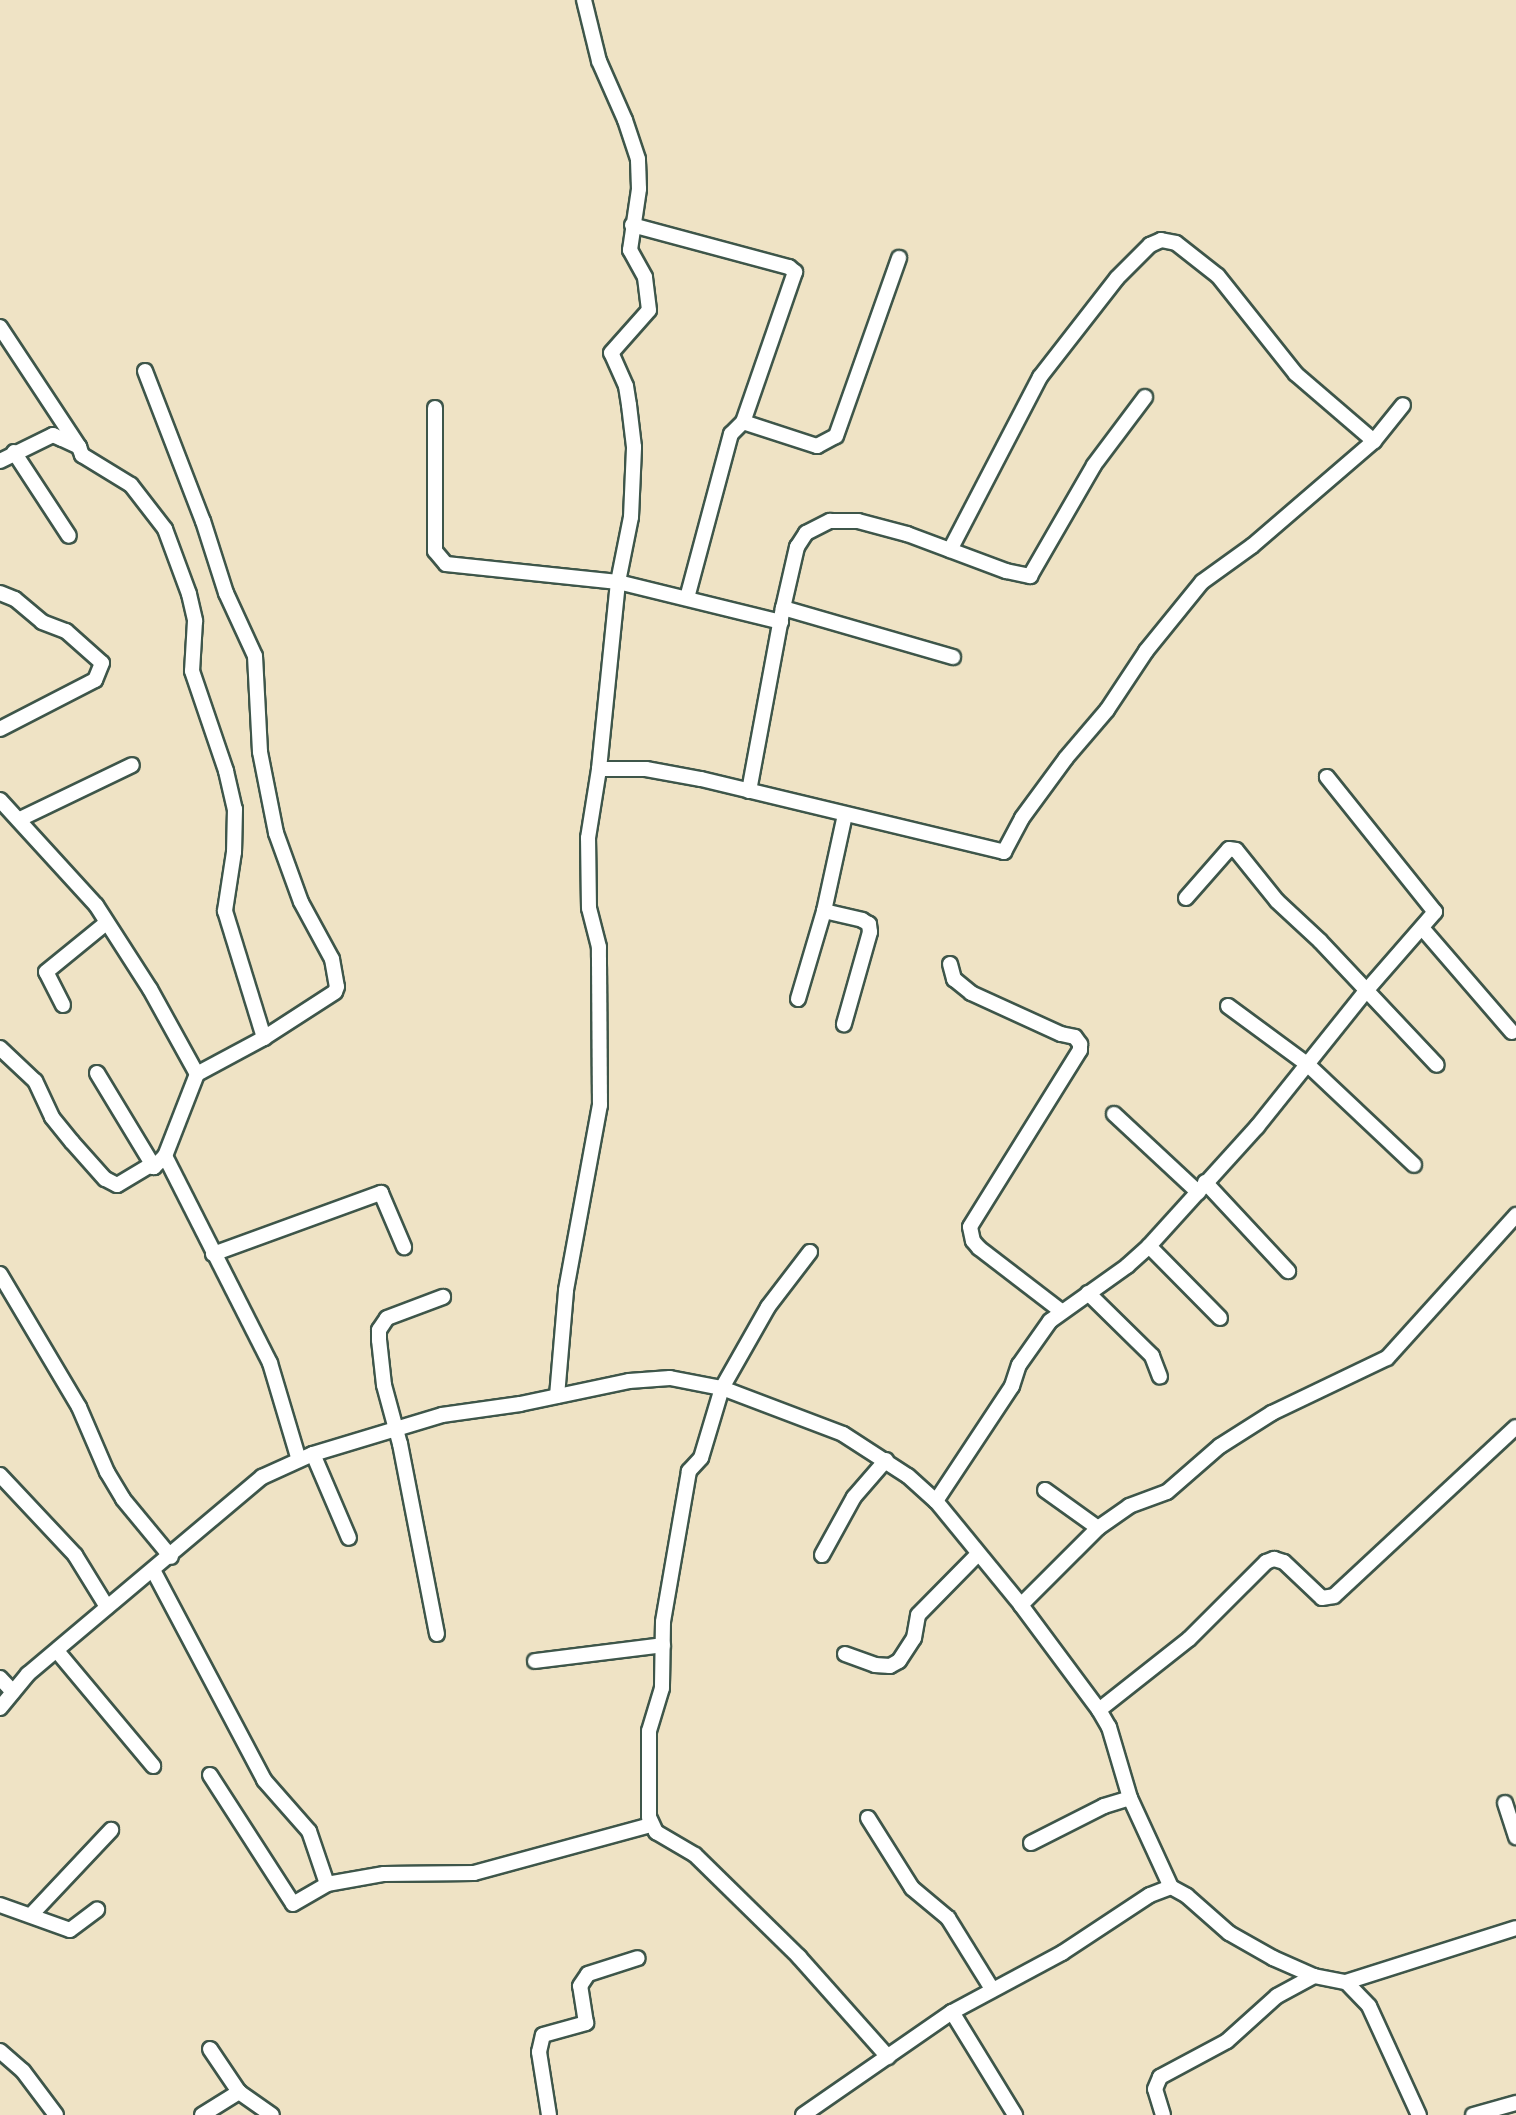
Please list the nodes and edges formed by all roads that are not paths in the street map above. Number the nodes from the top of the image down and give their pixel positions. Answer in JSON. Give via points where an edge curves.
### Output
{"nodes":[{"id":1,"x":584,"y":0,"type":"edge"},
{"id":2,"x":632,"y":225,"type":"junction"},
{"id":3,"x":899,"y":258,"type":"dead end"},
{"id":4,"x":0,"y":327,"type":"edge"},
{"id":5,"x":145,"y":371,"type":"dead end"},
{"id":6,"x":1145,"y":397,"type":"dead end"},
{"id":7,"x":1403,"y":405,"type":"dead end"},
{"id":8,"x":435,"y":408,"type":"dead end"},
{"id":9,"x":743,"y":422,"type":"junction"},
{"id":10,"x":1374,"y":441,"type":"junction"},
{"id":11,"x":79,"y":447,"type":"junction"},
{"id":12,"x":14,"y":452,"type":"junction"},
{"id":13,"x":0,"y":461,"type":"edge"},
{"id":14,"x":69,"y":536,"type":"dead end"},
{"id":15,"x":950,"y":550,"type":"junction"},
{"id":16,"x":618,"y":582,"type":"junction"},
{"id":17,"x":0,"y":593,"type":"edge"},
{"id":18,"x":687,"y":598,"type":"junction"},
{"id":19,"x":782,"y":615,"type":"junction"},
{"id":20,"x":953,"y":657,"type":"dead end"},
{"id":21,"x":0,"y":729,"type":"edge"},
{"id":22,"x":132,"y":765,"type":"dead end"},
{"id":23,"x":599,"y":769,"type":"junction"},
{"id":24,"x":1327,"y":777,"type":"dead end"},
{"id":25,"x":749,"y":791,"type":"junction"},
{"id":26,"x":0,"y":800,"type":"edge"},
{"id":27,"x":845,"y":815,"type":"junction"},
{"id":28,"x":20,"y":819,"type":"junction"},
{"id":29,"x":1186,"y":898,"type":"dead end"},
{"id":30,"x":824,"y":911,"type":"junction"},
{"id":31,"x":106,"y":923,"type":"junction"},
{"id":32,"x":1423,"y":929,"type":"junction"},
{"id":33,"x":950,"y":964,"type":"dead end"},
{"id":34,"x":1366,"y":991,"type":"junction"},
{"id":35,"x":798,"y":999,"type":"dead end"},
{"id":36,"x":63,"y":1005,"type":"dead end"},
{"id":37,"x":1228,"y":1006,"type":"dead end"},
{"id":38,"x":844,"y":1024,"type":"dead end"},
{"id":39,"x":1512,"y":1032,"type":"dead end"},
{"id":40,"x":264,"y":1038,"type":"junction"},
{"id":41,"x":0,"y":1048,"type":"edge"},
{"id":42,"x":1307,"y":1064,"type":"junction"},
{"id":43,"x":1437,"y":1065,"type":"dead end"},
{"id":44,"x":97,"y":1073,"type":"dead end"},
{"id":45,"x":197,"y":1074,"type":"junction"},
{"id":46,"x":1114,"y":1114,"type":"dead end"},
{"id":47,"x":159,"y":1162,"type":"junction"},
{"id":48,"x":1414,"y":1165,"type":"dead end"},
{"id":49,"x":1201,"y":1187,"type":"junction"},
{"id":50,"x":1516,"y":1215,"type":"edge"},
{"id":51,"x":1149,"y":1246,"type":"junction"},
{"id":52,"x":404,"y":1247,"type":"dead end"},
{"id":53,"x":810,"y":1252,"type":"dead end"},
{"id":54,"x":213,"y":1254,"type":"junction"},
{"id":55,"x":1288,"y":1271,"type":"dead end"},
{"id":56,"x":0,"y":1274,"type":"edge"},
{"id":57,"x":1088,"y":1293,"type":"junction"},
{"id":58,"x":443,"y":1297,"type":"dead end"},
{"id":59,"x":1061,"y":1311,"type":"junction"},
{"id":60,"x":1220,"y":1318,"type":"dead end"},
{"id":61,"x":1160,"y":1377,"type":"dead end"},
{"id":62,"x":722,"y":1388,"type":"junction"},
{"id":63,"x":557,"y":1396,"type":"junction"},
{"id":64,"x":1516,"y":1427,"type":"edge"},
{"id":65,"x":395,"y":1429,"type":"junction"},
{"id":66,"x":306,"y":1457,"type":"junction"},
{"id":67,"x":886,"y":1460,"type":"junction"},
{"id":68,"x":0,"y":1475,"type":"edge"},
{"id":69,"x":1045,"y":1490,"type":"dead end"},
{"id":70,"x":936,"y":1501,"type":"junction"},
{"id":71,"x":1098,"y":1528,"type":"junction"},
{"id":72,"x":349,"y":1538,"type":"dead end"},
{"id":73,"x":822,"y":1555,"type":"dead end"},
{"id":74,"x":977,"y":1555,"type":"junction"},
{"id":75,"x":171,"y":1557,"type":"junction"},
{"id":76,"x":153,"y":1570,"type":"junction"},
{"id":77,"x":1021,"y":1605,"type":"junction"},
{"id":78,"x":107,"y":1607,"type":"junction"},
{"id":79,"x":437,"y":1634,"type":"dead end"},
{"id":80,"x":663,"y":1645,"type":"junction"},
{"id":81,"x":57,"y":1651,"type":"junction"},
{"id":82,"x":845,"y":1654,"type":"dead end"},
{"id":83,"x":535,"y":1661,"type":"dead end"},
{"id":84,"x":0,"y":1678,"type":"edge"},
{"id":85,"x":13,"y":1692,"type":"junction"},
{"id":86,"x":0,"y":1708,"type":"edge"},
{"id":87,"x":1099,"y":1710,"type":"junction"},
{"id":88,"x":153,"y":1766,"type":"dead end"},
{"id":89,"x":210,"y":1775,"type":"dead end"},
{"id":90,"x":1130,"y":1798,"type":"junction"},
{"id":91,"x":1505,"y":1803,"type":"dead end"},
{"id":92,"x":868,"y":1818,"type":"dead end"},
{"id":93,"x":651,"y":1825,"type":"junction"},
{"id":94,"x":111,"y":1830,"type":"dead end"},
{"id":95,"x":1516,"y":1837,"type":"edge"},
{"id":96,"x":1031,"y":1843,"type":"dead end"},
{"id":97,"x":327,"y":1884,"type":"junction"},
{"id":98,"x":1171,"y":1887,"type":"junction"},
{"id":99,"x":0,"y":1905,"type":"edge"},
{"id":100,"x":97,"y":1910,"type":"dead end"},
{"id":101,"x":31,"y":1915,"type":"junction"},
{"id":102,"x":1516,"y":1928,"type":"edge"},
{"id":103,"x":638,"y":1958,"type":"dead end"},
{"id":104,"x":1314,"y":1976,"type":"junction"},
{"id":105,"x":1346,"y":1982,"type":"junction"},
{"id":106,"x":992,"y":1989,"type":"junction"},
{"id":107,"x":952,"y":2012,"type":"junction"},
{"id":108,"x":210,"y":2049,"type":"dead end"},
{"id":109,"x":0,"y":2051,"type":"edge"},
{"id":110,"x":888,"y":2057,"type":"junction"},
{"id":111,"x":239,"y":2092,"type":"junction"},
{"id":112,"x":1516,"y":2103,"type":"edge"},
{"id":113,"x":56,"y":2115,"type":"edge"},
{"id":114,"x":202,"y":2115,"type":"edge"},
{"id":115,"x":272,"y":2115,"type":"edge"},
{"id":116,"x":549,"y":2115,"type":"edge"},
{"id":117,"x":803,"y":2115,"type":"edge"},
{"id":118,"x":1015,"y":2115,"type":"edge"},
{"id":119,"x":1163,"y":2115,"type":"edge"},
{"id":120,"x":1419,"y":2115,"type":"edge"},
{"id":121,"x":1473,"y":2115,"type":"edge"}],
"edges":[{"from":1,"to":2,"type":"street","via":[[599,61],[638,159]]},
{"from":2,"to":9,"type":"street","via":[[795,272]]},
{"from":2,"to":16,"type":"street","via":[[630,250],[645,277],[649,310],[611,353],[626,386],[634,447],[631,517]]},
{"from":3,"to":9,"type":"street","via":[[836,436],[817,446]]},
{"from":4,"to":11,"type":"street"},
{"from":5,"to":40,"type":"street","via":[[226,593],[255,656],[258,738],[276,833],[335,974],[335,992]]},
{"from":6,"to":15,"type":"street","via":[[1094,465],[1030,576]]},
{"from":7,"to":10,"type":"street"},
{"from":8,"to":16,"type":"street","via":[[435,551],[440,560]]},
{"from":9,"to":18,"type":"street","via":[[731,434]]},
{"from":10,"to":15,"type":"street","via":[[1296,374],[1218,276],[1176,243],[1161,240],[1117,278],[1040,377]]},
{"from":10,"to":27,"type":"street","via":[[1202,582],[1022,818],[1005,851]]},
{"from":11,"to":12,"type":"street","via":[[53,435]]},
{"from":11,"to":40,"type":"street","via":[[82,455],[122,477],[165,529],[189,594],[195,621],[192,671],[235,809],[225,911]]},
{"from":12,"to":13,"type":"street"},
{"from":12,"to":14,"type":"street"},
{"from":15,"to":19,"type":"street","via":[[858,521],[818,525],[797,547]]},
{"from":16,"to":18,"type":"street"},
{"from":16,"to":23,"type":"street"},
{"from":17,"to":21,"type":"street","via":[[42,622],[66,631],[102,663],[95,680]]},
{"from":18,"to":19,"type":"street"},
{"from":19,"to":20,"type":"street"},
{"from":19,"to":25,"type":"street"},
{"from":22,"to":28,"type":"street"},
{"from":23,"to":25,"type":"street","via":[[646,769]]},
{"from":23,"to":63,"type":"street","via":[[588,838],[589,908],[599,947],[600,1105],[566,1290]]},
{"from":24,"to":32,"type":"street","via":[[1431,903],[1435,912]]},
{"from":25,"to":27,"type":"street"},
{"from":26,"to":28,"type":"street"},
{"from":27,"to":30,"type":"street"},
{"from":28,"to":31,"type":"street"},
{"from":29,"to":34,"type":"street","via":[[1229,849],[1236,850],[1277,901]]},
{"from":30,"to":35,"type":"street"},
{"from":30,"to":38,"type":"street","via":[[869,924]]},
{"from":31,"to":36,"type":"street","via":[[46,972]]},
{"from":31,"to":45,"type":"street"},
{"from":32,"to":34,"type":"street"},
{"from":32,"to":39,"type":"street"},
{"from":33,"to":59,"type":"street","via":[[954,979],[971,993],[1075,1037],[1080,1044],[970,1227],[979,1248]]},
{"from":34,"to":42,"type":"street"},
{"from":34,"to":43,"type":"street"},
{"from":37,"to":42,"type":"street"},
{"from":40,"to":45,"type":"street"},
{"from":41,"to":47,"type":"street","via":[[35,1081],[52,1117],[111,1184]]},
{"from":42,"to":48,"type":"street"},
{"from":42,"to":49,"type":"street"},
{"from":44,"to":47,"type":"street"},
{"from":45,"to":47,"type":"street"},
{"from":46,"to":49,"type":"street"},
{"from":47,"to":54,"type":"street"},
{"from":49,"to":51,"type":"street"},
{"from":49,"to":55,"type":"street"},
{"from":50,"to":71,"type":"street","via":[[1387,1358],[1253,1424],[1167,1492],[1129,1506]]},
{"from":51,"to":57,"type":"street"},
{"from":51,"to":60,"type":"street"},
{"from":52,"to":54,"type":"street","via":[[381,1193]]},
{"from":53,"to":62,"type":"street","via":[[768,1307]]},
{"from":54,"to":66,"type":"street","via":[[270,1363]]},
{"from":56,"to":75,"type":"street","via":[[79,1407],[123,1499]]},
{"from":57,"to":59,"type":"street"},
{"from":57,"to":61,"type":"street","via":[[1152,1356]]},
{"from":58,"to":65,"type":"street","via":[[387,1318],[379,1330],[380,1362]]},
{"from":59,"to":70,"type":"street","via":[[1019,1365],[1012,1386]]},
{"from":62,"to":63,"type":"street","via":[[670,1378]]},
{"from":62,"to":67,"type":"street","via":[[843,1434]]},
{"from":62,"to":80,"type":"street","via":[[701,1458],[689,1471]]},
{"from":63,"to":65,"type":"street","via":[[442,1415]]},
{"from":64,"to":87,"type":"street","via":[[1334,1596],[1322,1598],[1284,1562],[1266,1562],[1189,1639]]},
{"from":65,"to":66,"type":"street"},
{"from":65,"to":79,"type":"street"},
{"from":66,"to":72,"type":"street"},
{"from":66,"to":75,"type":"street","via":[[262,1477]]},
{"from":67,"to":70,"type":"street"},
{"from":67,"to":73,"type":"street","via":[[854,1497]]},
{"from":68,"to":78,"type":"street","via":[[75,1555]]},
{"from":69,"to":71,"type":"street"},
{"from":70,"to":74,"type":"street"},
{"from":71,"to":77,"type":"street"},
{"from":74,"to":77,"type":"street"},
{"from":74,"to":82,"type":"street","via":[[918,1615],[914,1638],[899,1661],[875,1665]]},
{"from":75,"to":76,"type":"street"},
{"from":76,"to":78,"type":"street"},
{"from":76,"to":97,"type":"street","via":[[264,1780],[309,1831]]},
{"from":77,"to":87,"type":"street"},
{"from":78,"to":81,"type":"street"},
{"from":80,"to":83,"type":"street"},
{"from":80,"to":93,"type":"street","via":[[662,1688],[649,1731]]},
{"from":81,"to":85,"type":"street"},
{"from":81,"to":88,"type":"street"},
{"from":84,"to":85,"type":"street"},
{"from":85,"to":86,"type":"street"},
{"from":87,"to":90,"type":"street"},
{"from":89,"to":97,"type":"street","via":[[291,1902],[297,1904]]},
{"from":90,"to":96,"type":"street"},
{"from":90,"to":98,"type":"street"},
{"from":91,"to":95,"type":"street"},
{"from":92,"to":106,"type":"street","via":[[912,1888],[948,1918]]},
{"from":93,"to":97,"type":"street","via":[[474,1873],[384,1874]]},
{"from":93,"to":110,"type":"street","via":[[665,1841],[685,1848],[713,1871]]},
{"from":94,"to":101,"type":"street"},
{"from":98,"to":104,"type":"street","via":[[1229,1933]]},
{"from":98,"to":106,"type":"street"},
{"from":99,"to":101,"type":"street"},
{"from":100,"to":101,"type":"street","via":[[70,1930]]},
{"from":102,"to":105,"type":"street"},
{"from":103,"to":116,"type":"street","via":[[588,1974],[580,1986],[586,2023],[543,2035],[539,2052]]},
{"from":104,"to":105,"type":"street"},
{"from":104,"to":119,"type":"street","via":[[1277,1996],[1227,2041],[1160,2077],[1155,2089]]},
{"from":105,"to":120,"type":"street","via":[[1375,2016]]},
{"from":106,"to":107,"type":"street"},
{"from":107,"to":110,"type":"street"},
{"from":107,"to":118,"type":"street"},
{"from":108,"to":111,"type":"street"},
{"from":109,"to":113,"type":"street","via":[[23,2071]]},
{"from":110,"to":117,"type":"street"},
{"from":111,"to":114,"type":"street"},
{"from":111,"to":115,"type":"street"},
{"from":112,"to":121,"type":"street"}]}
